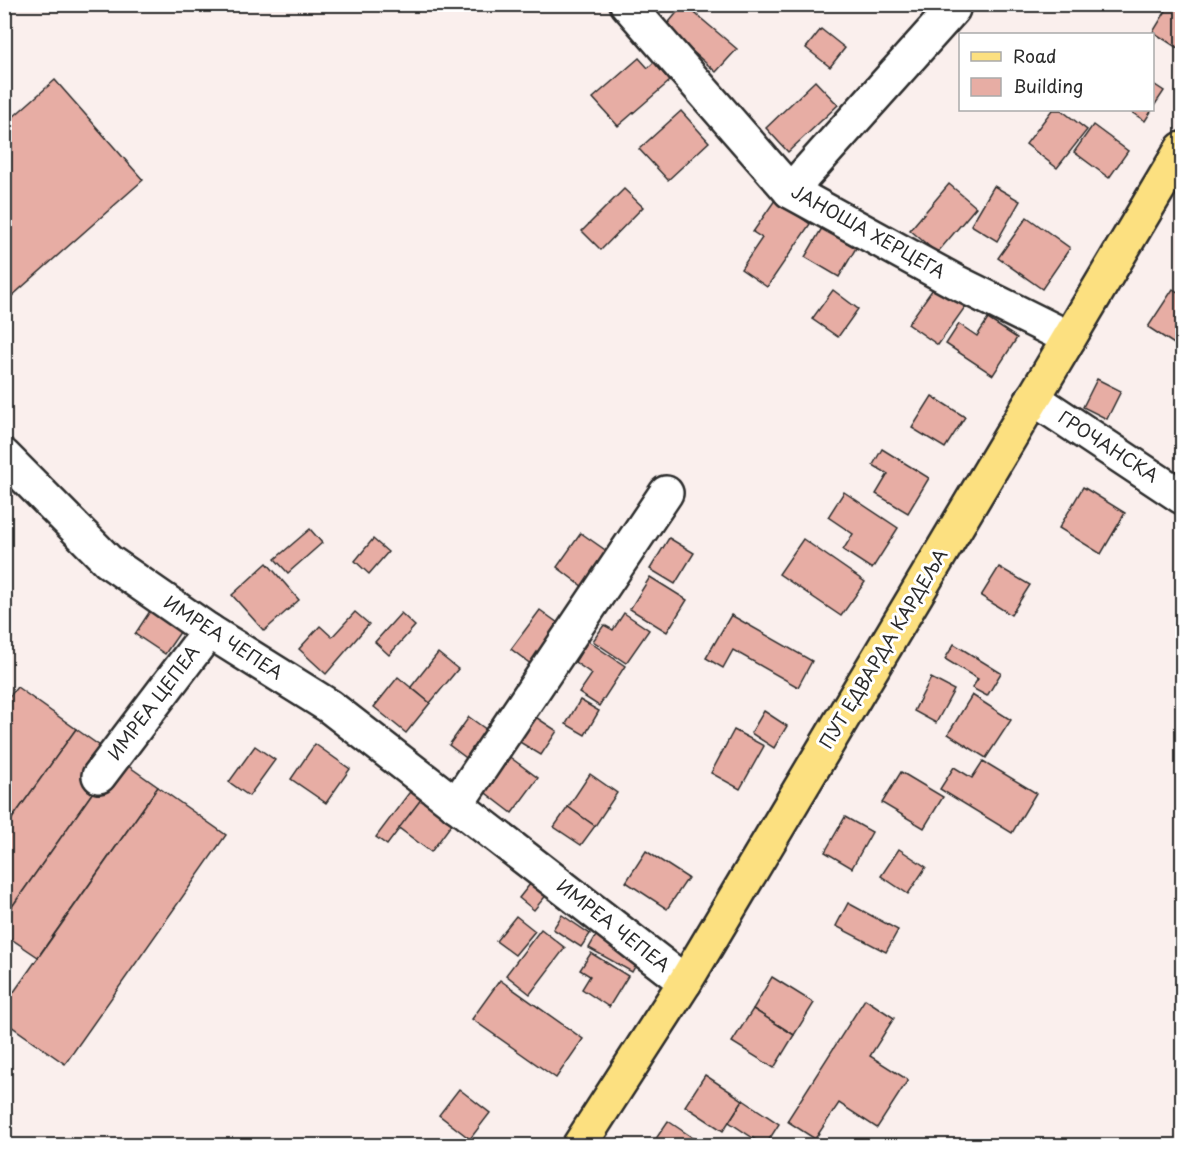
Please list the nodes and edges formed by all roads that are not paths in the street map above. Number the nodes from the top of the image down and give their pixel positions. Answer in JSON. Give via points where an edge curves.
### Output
{"nodes":[{"id":1,"x":627,"y":4,"type":"edge"},
{"id":2,"x":953,"y":9,"type":"dead end"},
{"id":3,"x":1182,"y":149,"type":"edge"},
{"id":4,"x":790,"y":191,"type":"junction"},
{"id":5,"x":1069,"y":338,"type":"junction"},
{"id":6,"x":1033,"y":398,"type":"junction"},
{"id":7,"x":4,"y":456,"type":"edge"},
{"id":8,"x":666,"y":493,"type":"dead end"},
{"id":9,"x":1182,"y":497,"type":"edge"},
{"id":10,"x":209,"y":631,"type":"junction"},
{"id":11,"x":99,"y":776,"type":"dead end"},
{"id":12,"x":456,"y":805,"type":"junction"},
{"id":13,"x":685,"y":982,"type":"junction"},
{"id":14,"x":579,"y":1146,"type":"edge"}],
"edges":[{"from":1,"to":4,"type":"street","name":"ЈАНОША ХЕРЦЕГА"},
{"from":2,"to":4,"type":"street"},
{"from":3,"to":5,"type":"main road","name":"ПУТ ЕДВАРДА КАРДЕЉА"},
{"from":4,"to":5,"type":"street","name":"ЈАНОША ХЕРЦЕГА","via":[[956,282]]},
{"from":5,"to":6,"type":"main road","name":"ПУТ ЕДВАРДА КАРДЕЉА"},
{"from":6,"to":9,"type":"street","name":"ГРОЧАНСКА"},
{"from":6,"to":13,"type":"main road","name":"ПУТ ЕДВАРДА КАРДЕЉА"},
{"from":7,"to":10,"type":"street","name":"ИМРЕА ЧЕПЕА","via":[[108,561]]},
{"from":8,"to":12,"type":"street"},
{"from":10,"to":11,"type":"street","name":"ИМРЕА ЦЕПЕА"},
{"from":10,"to":12,"type":"street","name":"ИМРЕА ЧЕПЕА","via":[[329,706]]},
{"from":12,"to":13,"type":"street","name":"ИМРЕА ЧЕПЕА"},
{"from":13,"to":14,"type":"main road","name":"ПУТ ЕДВАРДА КАРДЕЉА"}]}
